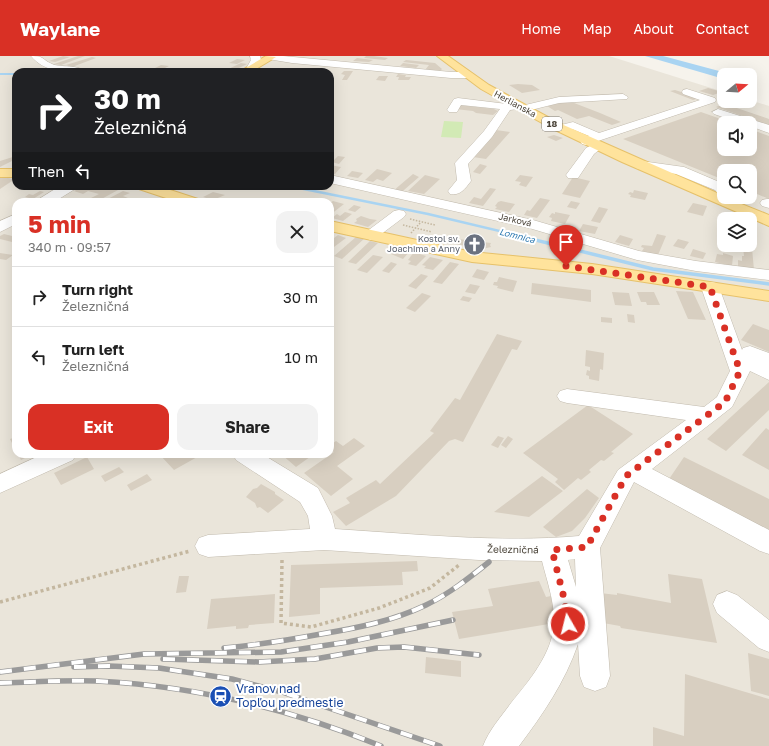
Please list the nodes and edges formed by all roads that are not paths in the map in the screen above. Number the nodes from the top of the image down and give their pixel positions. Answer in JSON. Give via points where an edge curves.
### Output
{"nodes":[{"id":1,"x":36,"y":56,"type":"edge"},
{"id":2,"x":271,"y":56,"type":"edge"},
{"id":3,"x":442,"y":56,"type":"edge"},
{"id":4,"x":292,"y":60,"type":"junction"},
{"id":5,"x":252,"y":65,"type":"edge"},
{"id":6,"x":60,"y":68,"type":"edge"},
{"id":7,"x":467,"y":75,"type":"junction"},
{"id":8,"x":687,"y":92,"type":"dead end"},
{"id":9,"x":623,"y":97,"type":"dead end"},
{"id":10,"x":665,"y":104,"type":"dead end"},
{"id":11,"x":515,"y":107,"type":"junction"},
{"id":12,"x":453,"y":110,"type":"dead end"},
{"id":13,"x":718,"y":112,"type":"dead end"},
{"id":14,"x":769,"y":130,"type":"edge"},
{"id":15,"x":590,"y":140,"type":"junction"},
{"id":16,"x":641,"y":165,"type":"junction"},
{"id":17,"x":0,"y":173,"type":"edge"},
{"id":18,"x":12,"y":173,"type":"edge"},
{"id":19,"x":573,"y":175,"type":"dead end"},
{"id":20,"x":334,"y":180,"type":"edge"},
{"id":21,"x":717,"y":186,"type":"edge"},
{"id":22,"x":64,"y":190,"type":"edge"},
{"id":23,"x":156,"y":190,"type":"edge"},
{"id":24,"x":455,"y":191,"type":"dead end"},
{"id":25,"x":717,"y":196,"type":"edge"},
{"id":26,"x":50,"y":198,"type":"edge"},
{"id":27,"x":181,"y":198,"type":"edge"},
{"id":28,"x":736,"y":204,"type":"edge"},
{"id":29,"x":402,"y":218,"type":"road end"},
{"id":30,"x":12,"y":220,"type":"edge"},
{"id":31,"x":769,"y":221,"type":"edge"},
{"id":32,"x":0,"y":227,"type":"edge"},
{"id":33,"x":334,"y":227,"type":"edge"},
{"id":34,"x":371,"y":234,"type":"junction"},
{"id":35,"x":769,"y":275,"type":"edge"},
{"id":36,"x":710,"y":287,"type":"junction"},
{"id":37,"x":769,"y":296,"type":"edge"},
{"id":38,"x":769,"y":360,"type":"edge"},
{"id":39,"x":769,"y":373,"type":"edge"},
{"id":40,"x":567,"y":396,"type":"dead end"},
{"id":41,"x":708,"y":415,"type":"junction"},
{"id":42,"x":56,"y":458,"type":"edge"},
{"id":43,"x":250,"y":458,"type":"edge"},
{"id":44,"x":634,"y":470,"type":"junction"},
{"id":45,"x":0,"y":484,"type":"edge"},
{"id":46,"x":324,"y":539,"type":"junction"},
{"id":47,"x":769,"y":543,"type":"edge"},
{"id":48,"x":208,"y":546,"type":"road end"},
{"id":49,"x":587,"y":547,"type":"junction"},
{"id":50,"x":552,"y":550,"type":"junction"},
{"id":51,"x":727,"y":604,"type":"dead end"},
{"id":52,"x":769,"y":638,"type":"edge"},
{"id":53,"x":595,"y":676,"type":"dead end"},
{"id":54,"x":499,"y":746,"type":"edge"}],
"edges":[{"from":1,"to":6,"type":"street","via":[[49,66]]},
{"from":2,"to":4,"type":"street"},
{"from":2,"to":5,"type":"main road"},
{"from":3,"to":7,"type":"main road","number":"18"},
{"from":4,"to":5,"type":"street"},
{"from":4,"to":7,"type":"street"},
{"from":7,"to":11,"type":"main road","name":"Herlianska","number":"18"},
{"from":8,"to":15,"type":"street","via":[[711,100]]},
{"from":9,"to":11,"type":"street","via":[[559,100]]},
{"from":10,"to":15,"type":"street","via":[[658,112],[606,131]]},
{"from":11,"to":12,"type":"street","via":[[458,101]]},
{"from":11,"to":15,"type":"main road","name":"Herlianska","number":"18"},
{"from":11,"to":24,"type":"street","via":[[461,163],[464,181]]},
{"from":13,"to":14,"type":"street"},
{"from":15,"to":16,"type":"main road","name":"Herlianska","number":"18"},
{"from":15,"to":19,"type":"street","via":[[590,151]]},
{"from":16,"to":21,"type":"street","via":[[678,170]]},
{"from":16,"to":25,"type":"main road","name":"Herlianska","number":"18"},
{"from":17,"to":18,"type":"main road"},
{"from":20,"to":35,"type":"street","name":"Jarková","via":[[533,224],[637,255],[696,266]]},
{"from":22,"to":26,"type":"street"},
{"from":23,"to":27,"type":"main road"},
{"from":28,"to":31,"type":"main road","name":"Herlianska","number":"18"},
{"from":29,"to":34,"type":"street"},
{"from":30,"to":32,"type":"street"},
{"from":33,"to":34,"type":"main road"},
{"from":34,"to":36,"type":"main road","via":[[472,257],[592,269]]},
{"from":36,"to":37,"type":"main road"},
{"from":36,"to":41,"type":"street","via":[[740,371],[725,402]]},
{"from":38,"to":39,"type":"street","via":[[750,352],[758,368]]},
{"from":40,"to":41,"type":"street"},
{"from":41,"to":44,"type":"street"},
{"from":42,"to":45,"type":"street"},
{"from":43,"to":46,"type":"street","via":[[309,495],[320,516]]},
{"from":44,"to":47,"type":"street"},
{"from":44,"to":49,"type":"street","via":[[626,476]]},
{"from":46,"to":48,"type":"street","name":"Železničná"},
{"from":46,"to":50,"type":"street","name":"Železničná"},
{"from":49,"to":50,"type":"street","name":"Železničná"},
{"from":49,"to":53,"type":"street"},
{"from":50,"to":54,"type":"street","via":[[568,624],[562,649],[549,675]]},
{"from":51,"to":52,"type":"street"}]}
